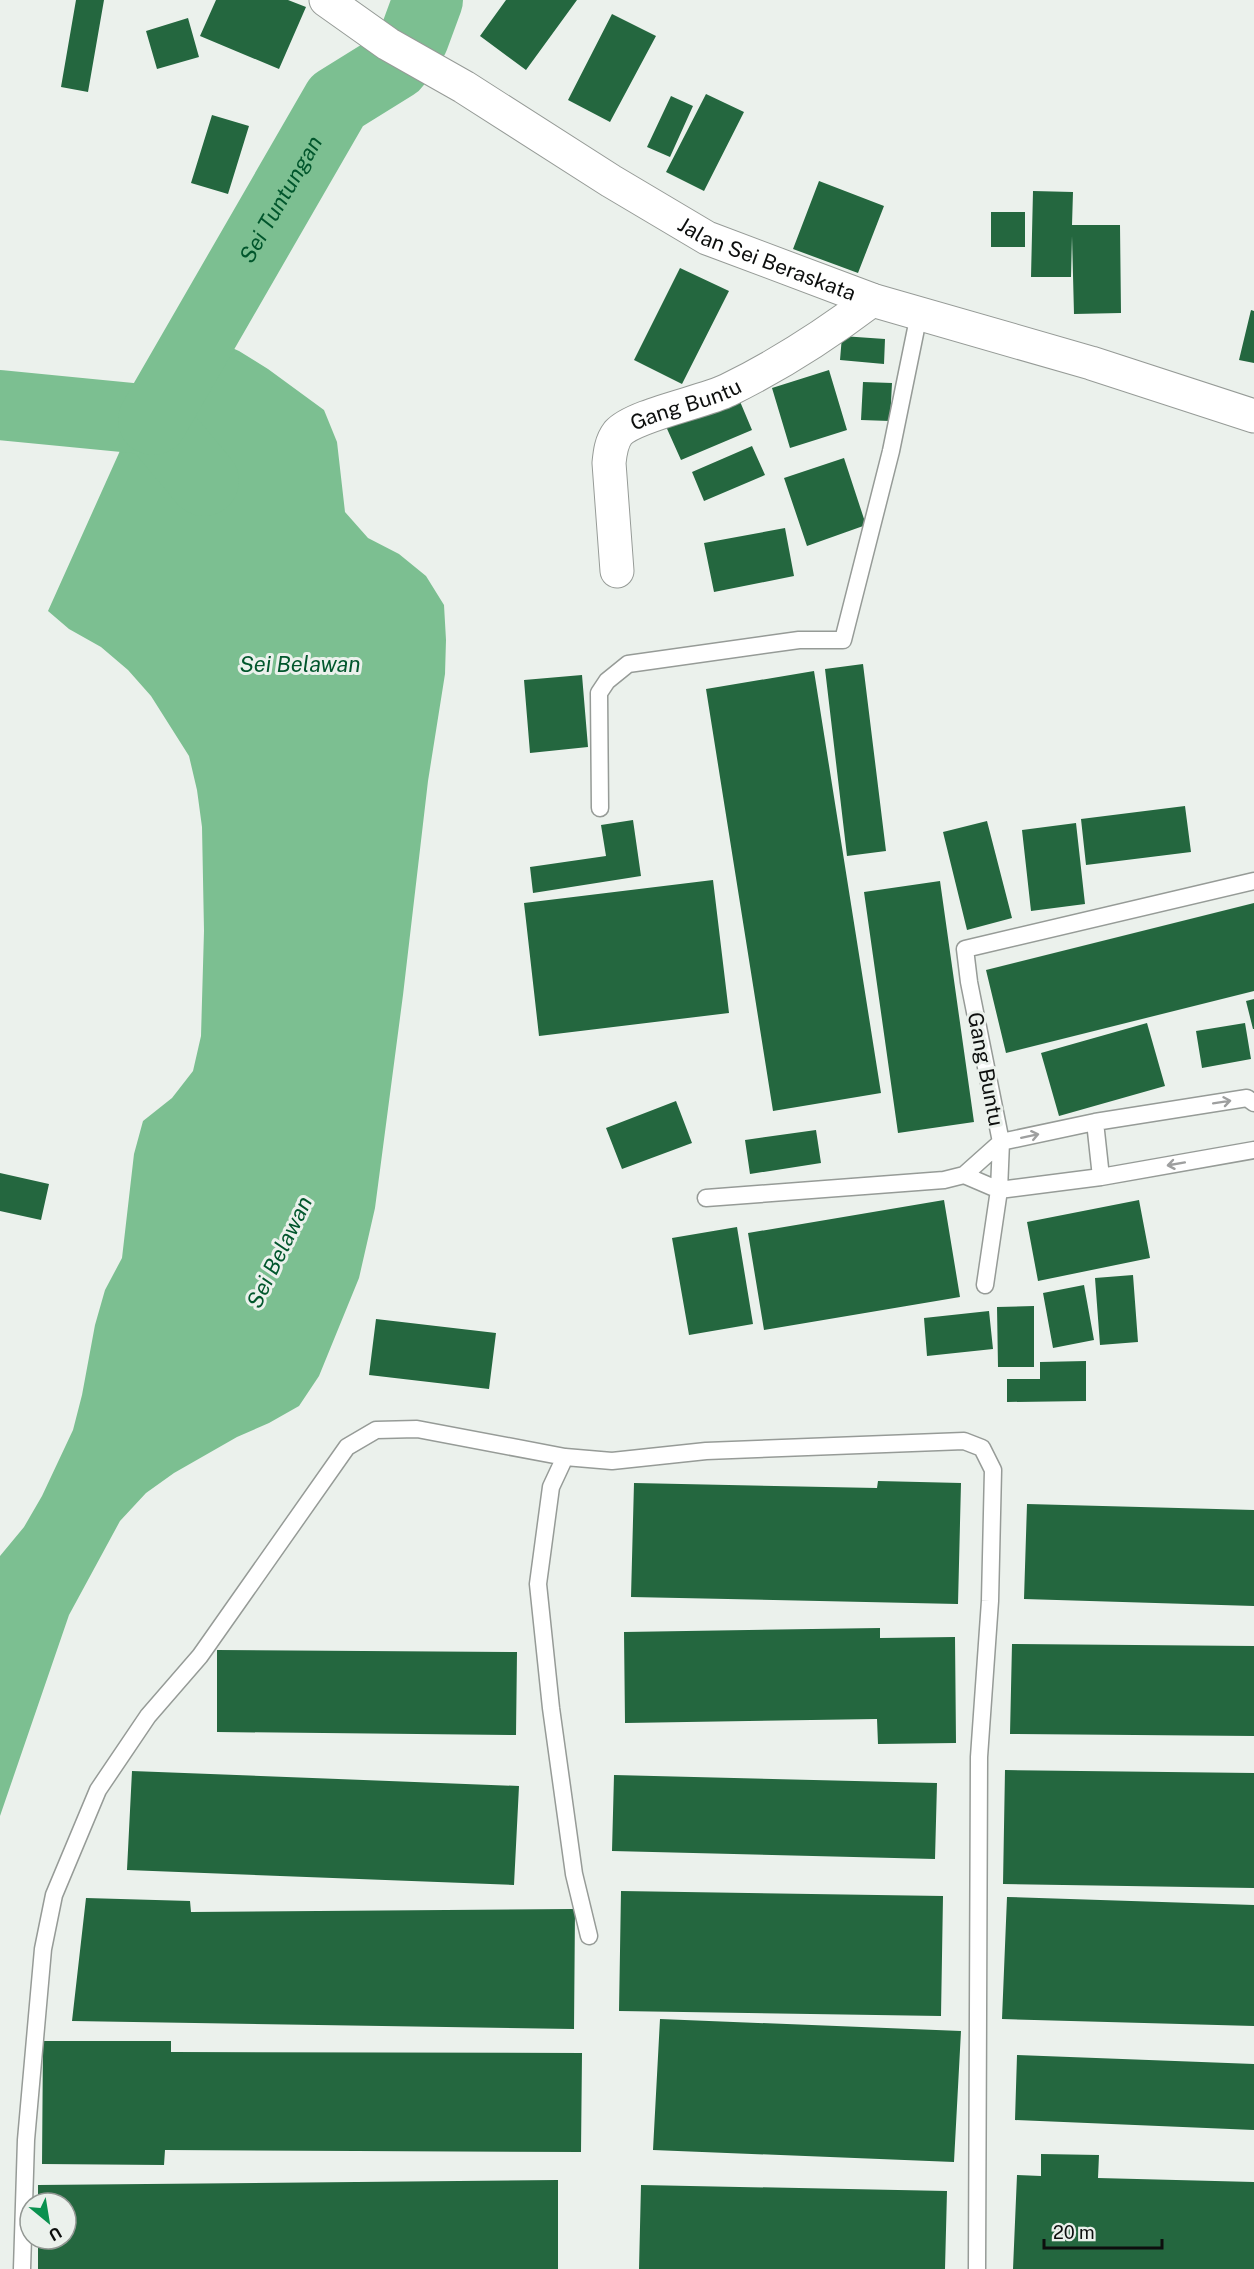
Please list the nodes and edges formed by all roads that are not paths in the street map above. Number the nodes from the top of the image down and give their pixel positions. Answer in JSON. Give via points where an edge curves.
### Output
{"nodes":[{"id":1,"x":326,"y":0,"type":"edge"},
{"id":2,"x":872,"y":300,"type":"junction"},
{"id":3,"x":919,"y":314,"type":"junction"},
{"id":4,"x":1254,"y":416,"type":"edge"},
{"id":5,"x":617,"y":571,"type":"dead end"},
{"id":6,"x":600,"y":808,"type":"dead end"},
{"id":7,"x":1254,"y":881,"type":"edge"},
{"id":8,"x":1254,"y":1103,"type":"edge"},
{"id":9,"x":1095,"y":1122,"type":"junction"},
{"id":10,"x":1001,"y":1142,"type":"junction"},
{"id":11,"x":1254,"y":1150,"type":"edge"},
{"id":12,"x":964,"y":1175,"type":"junction"},
{"id":13,"x":1101,"y":1177,"type":"junction"},
{"id":14,"x":999,"y":1190,"type":"junction"},
{"id":15,"x":706,"y":1198,"type":"dead end"},
{"id":16,"x":985,"y":1285,"type":"dead end"},
{"id":17,"x":565,"y":1457,"type":"junction"},
{"id":18,"x":589,"y":1936,"type":"dead end"},
{"id":19,"x":22,"y":2269,"type":"edge"},
{"id":20,"x":977,"y":2269,"type":"edge"}],
"edges":[{"from":1,"to":2,"type":"street","name":"Jalan Sei Beraskata","via":[[388,44],[707,238]]},
{"from":2,"to":3,"type":"street","name":"Jalan Sei Beraskata"},
{"from":2,"to":5,"type":"street","name":"Gang Buntu","via":[[828,333],[727,391],[618,432],[609,463]]},
{"from":3,"to":4,"type":"street","name":"Jalan Sei Beraskata","via":[[1091,363]]},
{"from":3,"to":6,"type":"lane","via":[[891,451],[843,640],[799,640],[628,664],[599,693]]},
{"from":7,"to":10,"type":"lane","name":"Gang Buntu","via":[[965,949]]},
{"from":9,"to":8,"type":"lane","one_way":true,"via":[[1247,1098]]},
{"from":10,"to":9,"type":"lane","one_way":true},
{"from":9,"to":13,"type":"lane"},
{"from":10,"to":12,"type":"lane"},
{"from":10,"to":14,"type":"lane","name":"Gang Buntu"},
{"from":11,"to":13,"type":"lane","one_way":true},
{"from":12,"to":14,"type":"lane"},
{"from":12,"to":15,"type":"lane","via":[[944,1180]]},
{"from":13,"to":14,"type":"lane"},
{"from":14,"to":16,"type":"lane","name":"Gang Buntu"},
{"from":17,"to":18,"type":"lane","via":[[551,1487],[538,1584],[574,1874]]},
{"from":17,"to":19,"type":"lane","via":[[417,1429],[376,1430],[347,1447],[200,1656],[148,1716],[98,1790],[54,1895],[43,1949],[26,2140]]},
{"from":17,"to":20,"type":"lane","via":[[612,1461],[706,1451],[964,1441],[982,1448],[993,1470],[990,1601],[979,1757]]}]}
